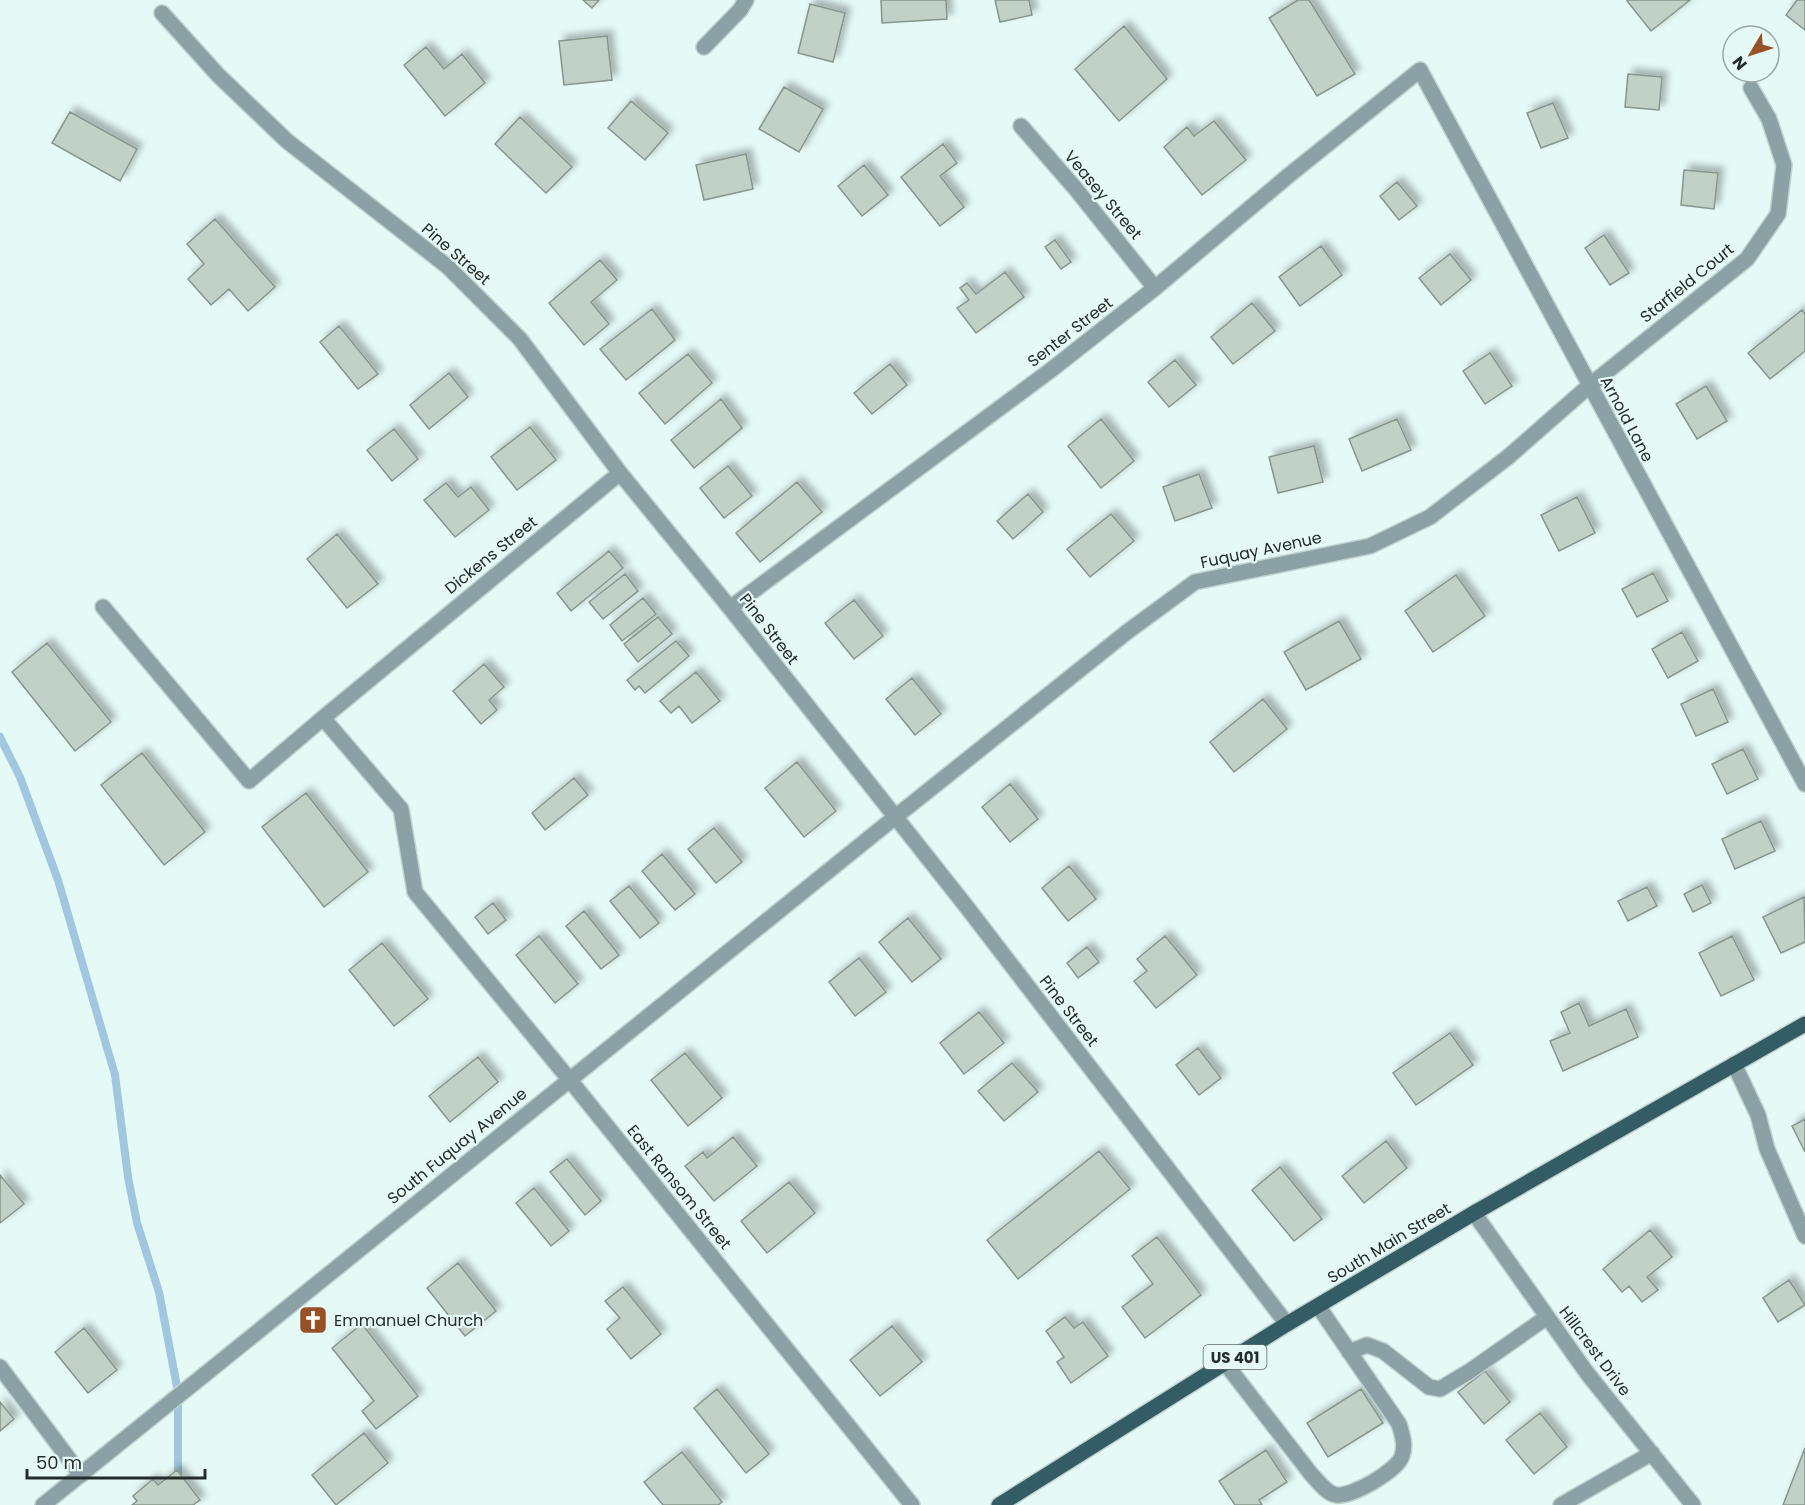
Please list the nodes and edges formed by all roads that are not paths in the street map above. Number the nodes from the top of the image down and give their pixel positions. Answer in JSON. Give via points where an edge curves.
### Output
{"nodes":[{"id":1,"x":746,"y":0,"type":"edge"},
{"id":2,"x":162,"y":13,"type":"dead end"},
{"id":3,"x":704,"y":47,"type":"dead end"},
{"id":4,"x":1420,"y":70,"type":"joint"},
{"id":5,"x":1751,"y":88,"type":"dead end"},
{"id":6,"x":1021,"y":126,"type":"dead end"},
{"id":7,"x":1155,"y":288,"type":"junction"},
{"id":8,"x":1589,"y":386,"type":"junction"},
{"id":9,"x":620,"y":473,"type":"junction"},
{"id":10,"x":103,"y":607,"type":"dead end"},
{"id":11,"x":730,"y":608,"type":"junction"},
{"id":12,"x":323,"y":718,"type":"junction"},
{"id":13,"x":1805,"y":784,"type":"edge"},
{"id":14,"x":894,"y":818,"type":"junction"},
{"id":15,"x":1804,"y":1028,"type":"edge"},
{"id":16,"x":1734,"y":1064,"type":"junction"},
{"id":17,"x":568,"y":1079,"type":"junction"},
{"id":18,"x":1474,"y":1213,"type":"junction"},
{"id":19,"x":1805,"y":1236,"type":"edge"},
{"id":20,"x":1318,"y":1306,"type":"junction"},
{"id":21,"x":1547,"y":1317,"type":"junction"},
{"id":22,"x":1287,"y":1324,"type":"junction"},
{"id":23,"x":1349,"y":1352,"type":"junction"},
{"id":24,"x":1225,"y":1363,"type":"junction"},
{"id":25,"x":0,"y":1367,"type":"edge"},
{"id":26,"x":1652,"y":1453,"type":"junction"},
{"id":27,"x":81,"y":1475,"type":"junction"},
{"id":28,"x":43,"y":1505,"type":"edge"},
{"id":29,"x":912,"y":1505,"type":"edge"},
{"id":30,"x":999,"y":1505,"type":"edge"},
{"id":31,"x":1561,"y":1505,"type":"edge"},
{"id":32,"x":1693,"y":1505,"type":"edge"}],
"edges":[{"from":1,"to":3,"type":"street"},
{"from":2,"to":9,"type":"street","name":"Pine Street","via":[[218,75],[287,141],[447,266],[519,339]]},
{"from":4,"to":7,"type":"street","name":"Senter Street"},
{"from":4,"to":8,"type":"street","name":"Arnold Lane"},
{"from":5,"to":8,"type":"street","name":"Starfield Court","via":[[1769,119],[1784,165],[1778,214],[1747,259]]},
{"from":6,"to":7,"type":"street","name":"Veasey Street"},
{"from":7,"to":11,"type":"street","name":"Senter Street"},
{"from":8,"to":13,"type":"street","name":"Arnold Lane"},
{"from":8,"to":14,"type":"street","name":"Fuquay Avenue","via":[[1431,517],[1370,546],[1196,582],[1127,632]]},
{"from":9,"to":11,"type":"street","name":"Pine Street"},
{"from":9,"to":12,"type":"street","name":"Dickens Street"},
{"from":10,"to":12,"type":"street","name":"Dickens Street","via":[[249,781]]},
{"from":11,"to":14,"type":"street","name":"Pine Street"},
{"from":12,"to":17,"type":"street","name":"East Ransom Street","via":[[401,809],[415,892]]},
{"from":14,"to":17,"type":"street","name":"South Fuquay Avenue"},
{"from":14,"to":22,"type":"street","name":"Pine Street"},
{"from":15,"to":16,"type":"main road","name":"South Main Street","number":"US 401"},
{"from":16,"to":18,"type":"main road","name":"South Main Street","number":"US 401"},
{"from":16,"to":19,"type":"street"},
{"from":17,"to":27,"type":"street","name":"South Fuquay Avenue"},
{"from":17,"to":29,"type":"street","name":"East Ransom Street"},
{"from":18,"to":20,"type":"main road","name":"South Main Street","number":"US 401"},
{"from":18,"to":21,"type":"street","name":"Hillcrest Drive"},
{"from":20,"to":22,"type":"main road","name":"South Main Street","number":"US 401"},
{"from":20,"to":23,"type":"street"},
{"from":21,"to":23,"type":"street","via":[[1440,1389],[1429,1387],[1383,1351],[1367,1345]]},
{"from":21,"to":26,"type":"street","name":"Hillcrest Drive"},
{"from":22,"to":24,"type":"main road","name":"South Main Street","number":"US 401"},
{"from":23,"to":24,"type":"street","via":[[1398,1424],[1404,1443],[1402,1457],[1389,1472],[1348,1494],[1336,1495],[1326,1490]]},
{"from":24,"to":30,"type":"main road","name":"South Main Street","number":"US 401"},
{"from":25,"to":27,"type":"street"},
{"from":26,"to":31,"type":"street"},
{"from":26,"to":32,"type":"street","name":"Hillcrest Drive"},
{"from":27,"to":28,"type":"street","name":"South Fuquay Avenue"}]}
